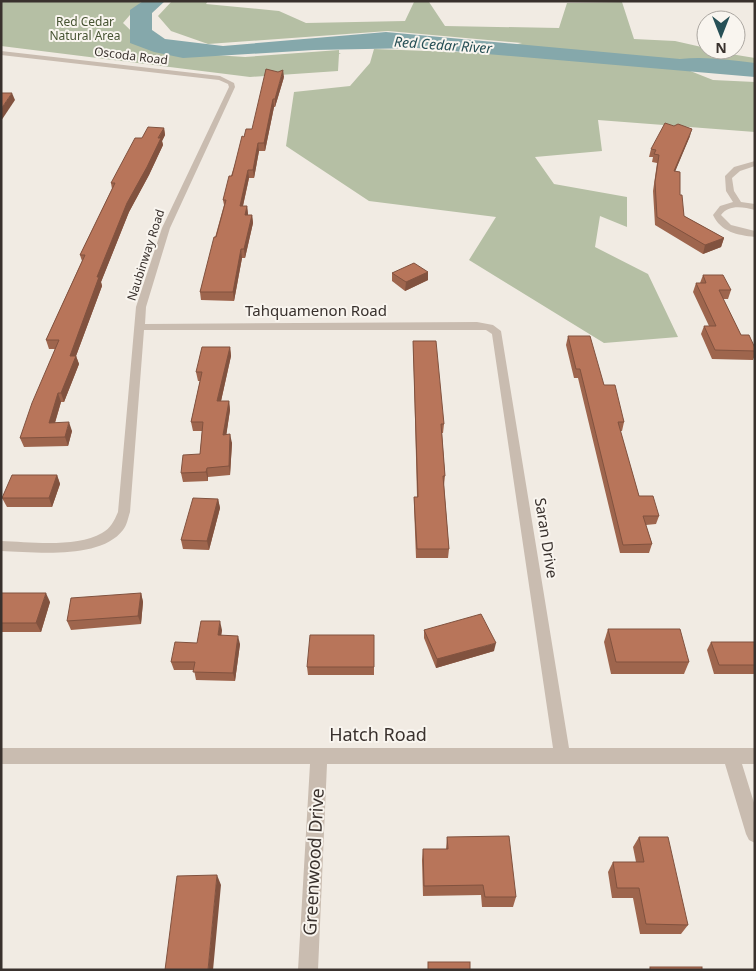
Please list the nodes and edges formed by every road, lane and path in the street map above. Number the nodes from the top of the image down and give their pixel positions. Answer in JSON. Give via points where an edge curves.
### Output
{"nodes":[{"id":1,"x":1,"y":53,"type":"edge"},
{"id":2,"x":229,"y":81,"type":"joint"},
{"id":3,"x":755,"y":163,"type":"edge"},
{"id":4,"x":739,"y":205,"type":"junction"},
{"id":5,"x":755,"y":207,"type":"edge"},
{"id":6,"x":755,"y":234,"type":"edge"},
{"id":7,"x":139,"y":327,"type":"junction"},
{"id":8,"x":492,"y":329,"type":"joint"},
{"id":9,"x":1,"y":546,"type":"edge"},
{"id":10,"x":319,"y":755,"type":"junction"},
{"id":11,"x":562,"y":755,"type":"junction"},
{"id":12,"x":1,"y":756,"type":"edge"},
{"id":13,"x":731,"y":756,"type":"junction"},
{"id":14,"x":755,"y":756,"type":"edge"},
{"id":15,"x":755,"y":834,"type":"edge"},
{"id":16,"x":308,"y":970,"type":"edge"}],
"edges":[{"from":1,"to":2,"type":"street","name":"Oscoda Road"},
{"from":2,"to":7,"type":"street","name":"Naubinway Road","via":[[232,88],[166,228],[141,307]]},
{"from":3,"to":4,"type":"street","via":[[737,168],[728,178],[730,191]]},
{"from":4,"to":5,"type":"street"},
{"from":4,"to":6,"type":"street","via":[[721,209],[718,219],[732,230]]},
{"from":7,"to":8,"type":"street","name":"Tahquamenon Road","via":[[477,325]]},
{"from":7,"to":9,"type":"street","name":"Naubinway Road","via":[[124,517],[117,529],[96,543],[83,546]]},
{"from":8,"to":11,"type":"street","name":"Saran Drive","via":[[499,338]]},
{"from":10,"to":11,"type":"street","name":"Hatch Road"},
{"from":10,"to":12,"type":"street","name":"Hatch Road"},
{"from":10,"to":16,"type":"street","name":"Greenwood Drive"},
{"from":11,"to":13,"type":"street","name":"Hatch Road"},
{"from":13,"to":14,"type":"street","name":"Hatch Road"},
{"from":13,"to":15,"type":"street"}]}
